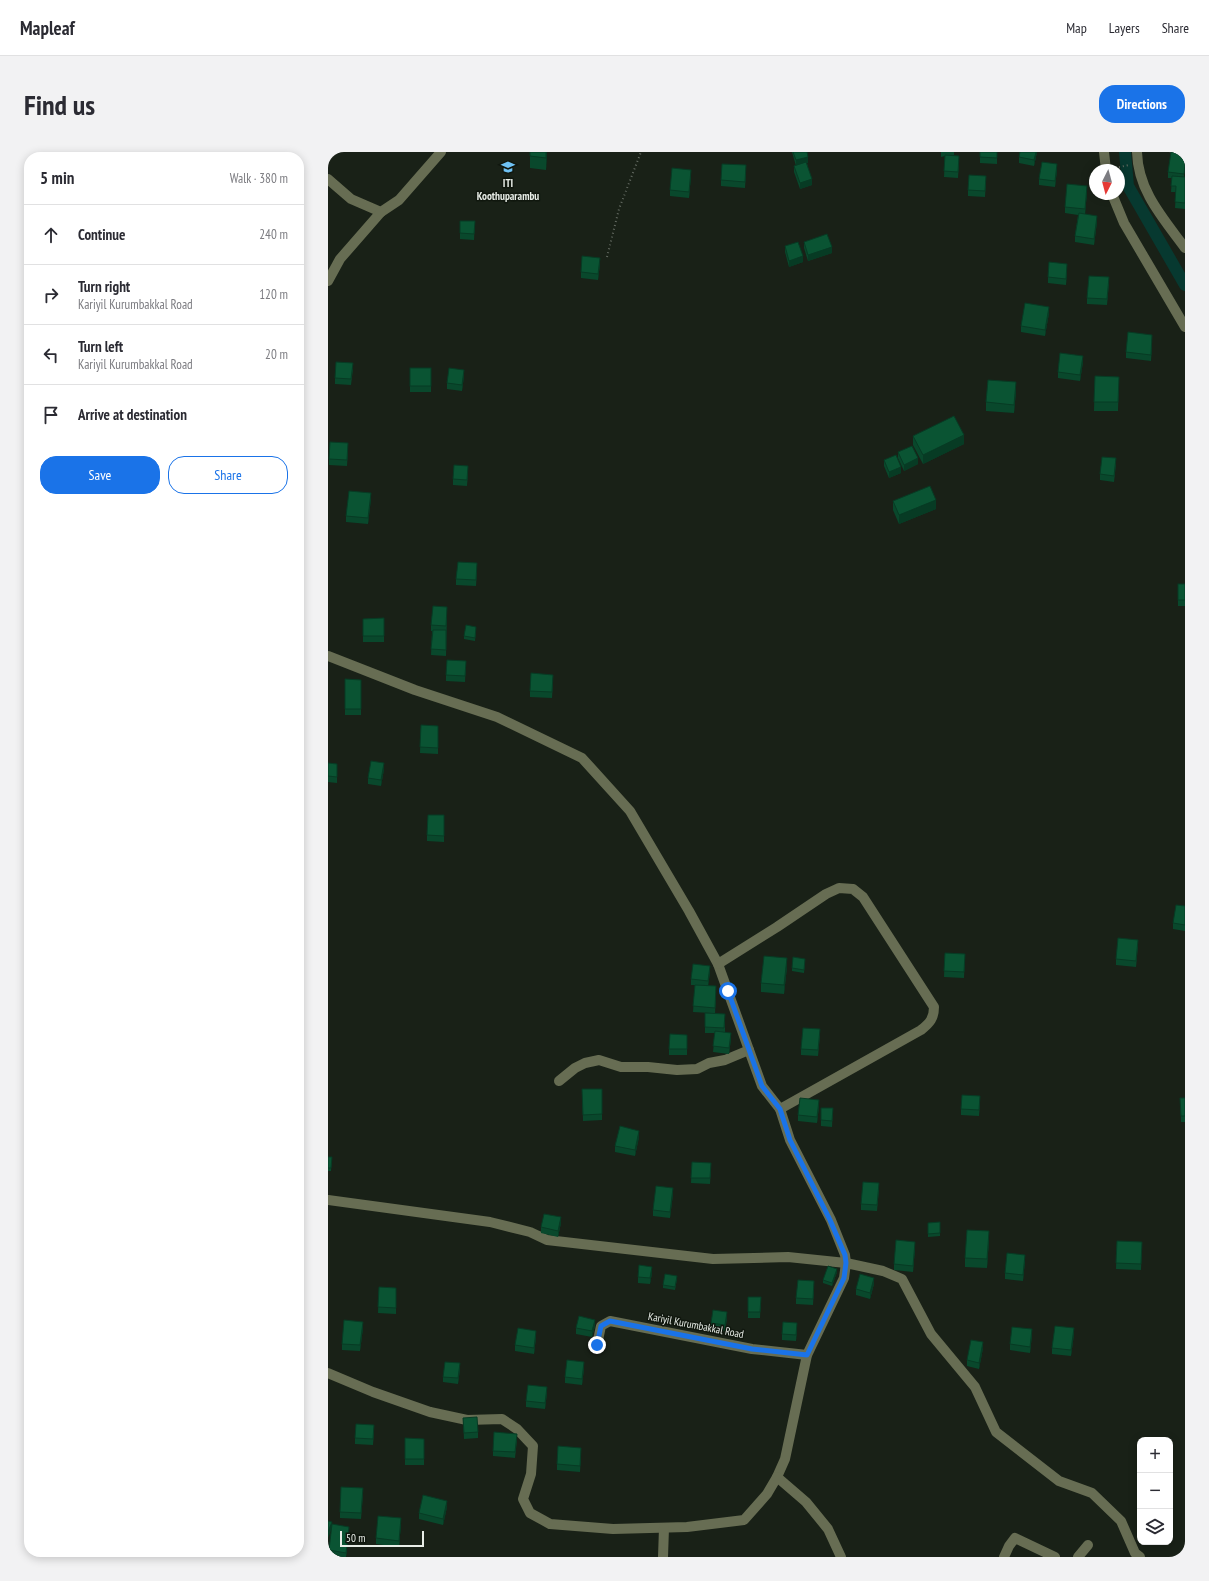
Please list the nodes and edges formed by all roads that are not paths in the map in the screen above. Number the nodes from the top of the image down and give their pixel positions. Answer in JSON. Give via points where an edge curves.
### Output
{"nodes":[{"id":1,"x":441,"y":152,"type":"edge"},
{"id":2,"x":1104,"y":152,"type":"edge"},
{"id":3,"x":1137,"y":152,"type":"edge"},
{"id":4,"x":1107,"y":164,"type":"edge"},
{"id":5,"x":328,"y":179,"type":"edge"},
{"id":6,"x":1114,"y":200,"type":"edge"},
{"id":7,"x":381,"y":212,"type":"junction"},
{"id":8,"x":1185,"y":248,"type":"edge"},
{"id":9,"x":328,"y":281,"type":"edge"},
{"id":10,"x":1185,"y":328,"type":"edge"},
{"id":11,"x":328,"y":656,"type":"edge"},
{"id":12,"x":718,"y":964,"type":"junction"},
{"id":13,"x":749,"y":1050,"type":"junction"},
{"id":14,"x":559,"y":1081,"type":"dead end"},
{"id":15,"x":780,"y":1109,"type":"junction"},
{"id":16,"x":328,"y":1200,"type":"edge"},
{"id":17,"x":846,"y":1263,"type":"junction"},
{"id":18,"x":597,"y":1345,"type":"dead end"},
{"id":19,"x":807,"y":1355,"type":"junction"},
{"id":20,"x":328,"y":1373,"type":"edge"},
{"id":21,"x":778,"y":1477,"type":"junction"},
{"id":22,"x":664,"y":1528,"type":"junction"},
{"id":23,"x":1088,"y":1545,"type":"dead end"},
{"id":24,"x":663,"y":1557,"type":"edge"},
{"id":25,"x":841,"y":1557,"type":"edge"},
{"id":26,"x":1004,"y":1557,"type":"edge"},
{"id":27,"x":1055,"y":1557,"type":"edge"},
{"id":28,"x":1078,"y":1557,"type":"edge"},
{"id":29,"x":1140,"y":1557,"type":"edge"}],
"edges":[{"from":1,"to":7,"type":"street","via":[[399,200]]},
{"from":2,"to":4,"type":"street"},
{"from":3,"to":8,"type":"street","via":[[1137,164],[1148,198]]},
{"from":5,"to":7,"type":"street","via":[[352,199]]},
{"from":6,"to":10,"type":"street","via":[[1124,223]]},
{"from":7,"to":9,"type":"street","via":[[340,259]]},
{"from":11,"to":12,"type":"street","via":[[415,690],[497,717],[582,758],[630,811]]},
{"from":12,"to":13,"type":"street"},
{"from":12,"to":15,"type":"street","via":[[826,894],[839,888],[852,888],[863,897],[934,1007],[929,1024],[921,1030]]},
{"from":13,"to":14,"type":"street","via":[[725,1060],[709,1063],[697,1070],[621,1067],[599,1060],[575,1068]]},
{"from":13,"to":15,"type":"street","via":[[762,1086]]},
{"from":15,"to":17,"type":"street","via":[[790,1140],[830,1220]]},
{"from":16,"to":17,"type":"street","via":[[490,1222],[555,1241],[713,1259],[788,1257]]},
{"from":17,"to":19,"type":"street","via":[[844,1278]]},
{"from":17,"to":29,"type":"street","via":[[883,1271],[902,1279],[931,1334],[975,1387],[996,1432],[1059,1481],[1092,1493],[1121,1521],[1135,1553]]},
{"from":18,"to":19,"type":"street","name":"Kariyil Kurumbakkal Road","via":[[601,1326],[610,1321],[752,1349]]},
{"from":19,"to":21,"type":"street","via":[[785,1459]]},
{"from":20,"to":22,"type":"street","via":[[430,1412],[467,1420],[502,1419],[517,1429],[533,1446],[531,1474],[524,1498],[530,1513],[550,1524],[613,1529]]},
{"from":21,"to":22,"type":"street","via":[[744,1520]]},
{"from":21,"to":25,"type":"street","via":[[806,1502],[828,1528]]},
{"from":22,"to":24,"type":"street"},
{"from":23,"to":28,"type":"street"},
{"from":26,"to":27,"type":"street","via":[[1015,1538]]}]}
